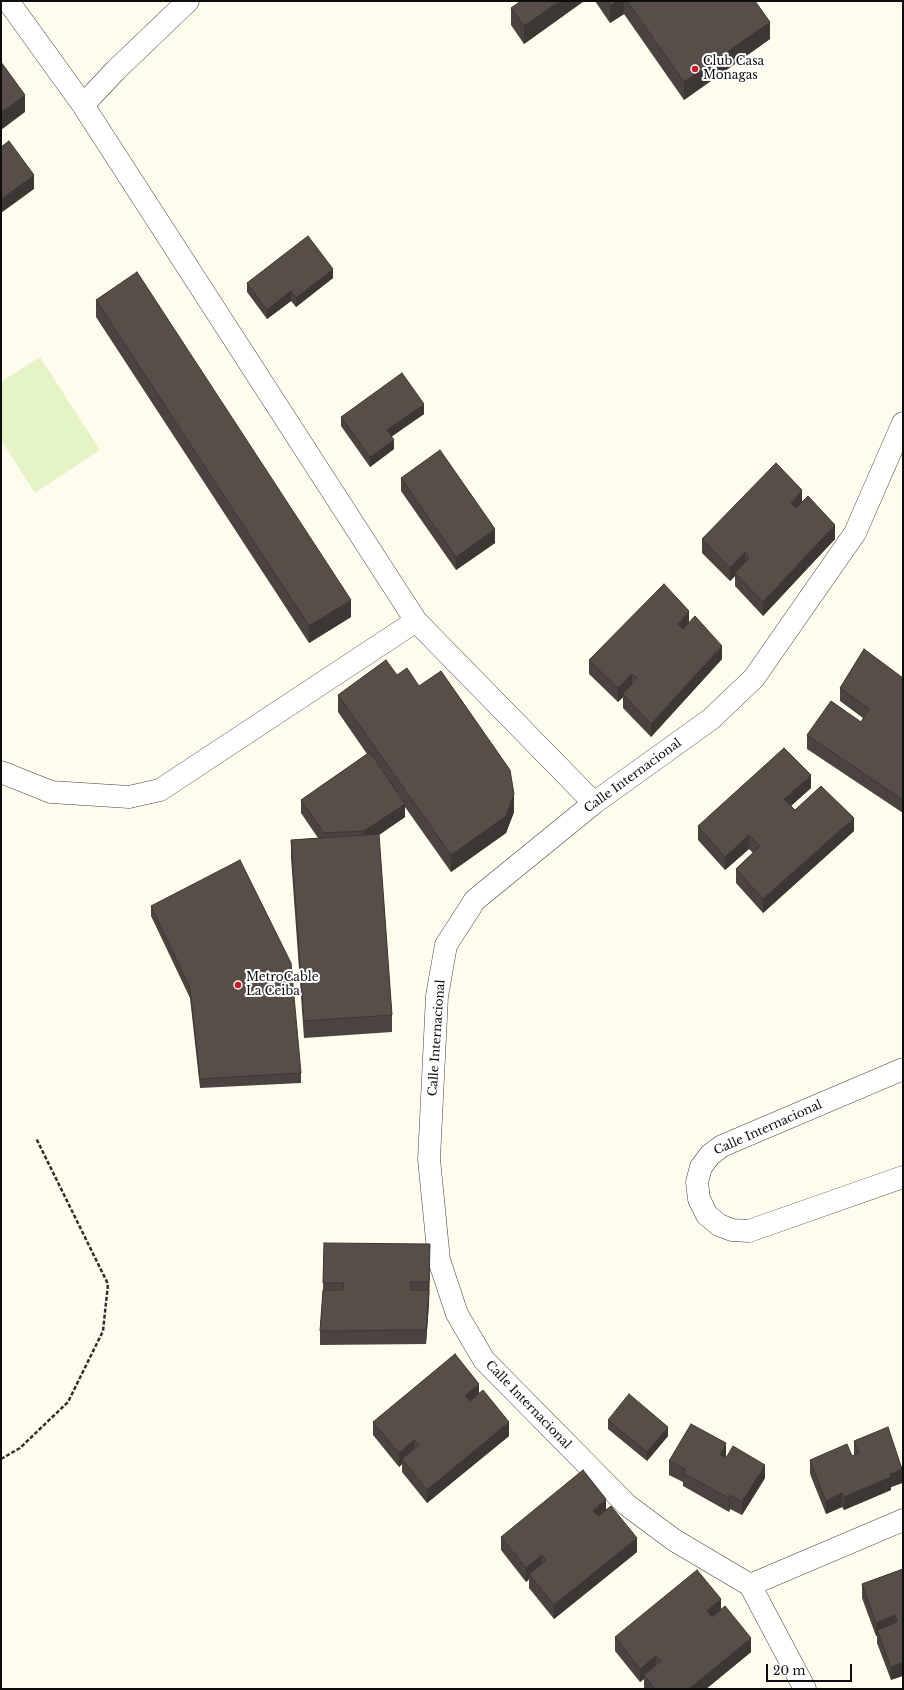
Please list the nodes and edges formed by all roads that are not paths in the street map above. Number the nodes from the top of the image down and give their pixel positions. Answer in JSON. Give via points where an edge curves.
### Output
{"nodes":[{"id":1,"x":8,"y":1,"type":"edge"},
{"id":2,"x":188,"y":1,"type":"edge"},
{"id":3,"x":82,"y":105,"type":"junction"},
{"id":4,"x":903,"y":423,"type":"edge"},
{"id":5,"x":416,"y":621,"type":"junction"},
{"id":6,"x":1,"y":772,"type":"edge"},
{"id":7,"x":594,"y":803,"type":"junction"},
{"id":8,"x":903,"y":1069,"type":"edge"},
{"id":9,"x":903,"y":1178,"type":"edge"},
{"id":10,"x":903,"y":1520,"type":"edge"},
{"id":11,"x":750,"y":1585,"type":"junction"},
{"id":12,"x":805,"y":1689,"type":"edge"}],
"edges":[{"from":1,"to":3,"type":"street"},
{"from":2,"to":3,"type":"street"},
{"from":3,"to":5,"type":"street"},
{"from":4,"to":7,"type":"street","name":"Calle Internacional","via":[[855,533],[754,678],[712,719]]},
{"from":5,"to":6,"type":"street","via":[[160,790],[129,797],[51,792]]},
{"from":5,"to":7,"type":"street"},
{"from":7,"to":11,"type":"street","name":"Calle Internacional","via":[[475,900],[446,946],[437,996],[429,1159],[439,1260],[457,1314],[484,1360],[627,1505],[674,1540]]},
{"from":8,"to":9,"type":"street","name":"Calle Internacional","via":[[722,1146],[710,1155],[701,1167],[697,1182],[699,1199],[707,1215],[719,1225],[732,1230],[749,1231]]},
{"from":10,"to":11,"type":"street"},
{"from":11,"to":12,"type":"street"}]}
